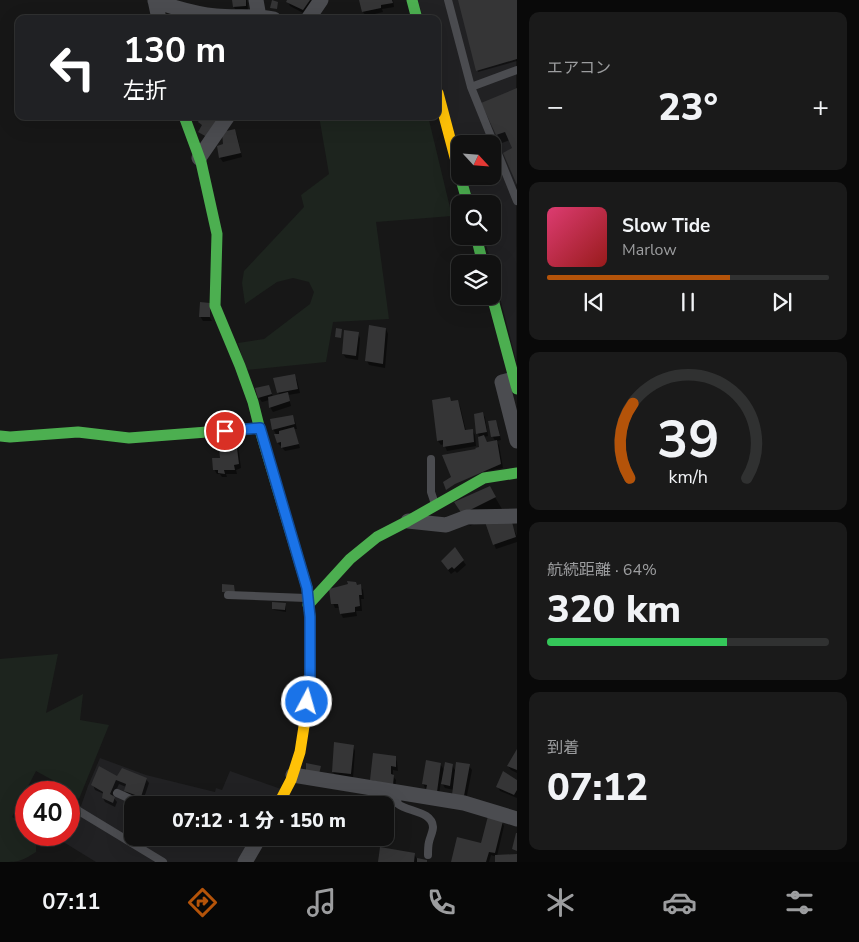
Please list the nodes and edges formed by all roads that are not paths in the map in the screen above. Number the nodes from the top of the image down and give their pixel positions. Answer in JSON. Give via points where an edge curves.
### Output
{"nodes":[{"id":1,"x":155,"y":0,"type":"edge"},
{"id":2,"x":256,"y":0,"type":"edge"},
{"id":3,"x":321,"y":0,"type":"edge"},
{"id":4,"x":412,"y":0,"type":"edge"},
{"id":5,"x":448,"y":0,"type":"edge"},
{"id":6,"x":158,"y":15,"type":"edge"},
{"id":7,"x":209,"y":15,"type":"edge"},
{"id":8,"x":265,"y":15,"type":"edge"},
{"id":9,"x":311,"y":15,"type":"edge"},
{"id":10,"x":417,"y":15,"type":"edge"},
{"id":11,"x":516,"y":70,"type":"edge"},
{"id":12,"x":471,"y":88,"type":"junction"},
{"id":13,"x":441,"y":104,"type":"edge"},
{"id":14,"x":185,"y":120,"type":"edge"},
{"id":15,"x":225,"y":120,"type":"edge"},
{"id":16,"x":451,"y":142,"type":"edge"},
{"id":17,"x":199,"y":158,"type":"junction"},
{"id":18,"x":516,"y":201,"type":"edge"},
{"id":19,"x":494,"y":305,"type":"edge"},
{"id":20,"x":515,"y":384,"type":"edge"},
{"id":21,"x":260,"y":428,"type":"junction"},
{"id":22,"x":0,"y":436,"type":"edge"},
{"id":23,"x":516,"y":441,"type":"edge"},
{"id":24,"x":431,"y":459,"type":"dead end"},
{"id":25,"x":516,"y":473,"type":"edge"},
{"id":26,"x":436,"y":505,"type":"junction"},
{"id":27,"x":516,"y":516,"type":"edge"},
{"id":28,"x":408,"y":521,"type":"junction"},
{"id":29,"x":228,"y":595,"type":"dead end"},
{"id":30,"x":308,"y":602,"type":"junction"},
{"id":31,"x":293,"y":775,"type":"junction"},
{"id":32,"x":395,"y":792,"type":"junction"},
{"id":33,"x":117,"y":793,"type":"dead end"},
{"id":34,"x":124,"y":796,"type":"edge"},
{"id":35,"x":282,"y":796,"type":"edge"},
{"id":36,"x":80,"y":811,"type":"edge"},
{"id":37,"x":516,"y":819,"type":"edge"},
{"id":38,"x":124,"y":835,"type":"edge"},
{"id":39,"x":142,"y":846,"type":"edge"},
{"id":40,"x":254,"y":846,"type":"edge"},
{"id":41,"x":428,"y":855,"type":"dead end"},
{"id":42,"x":163,"y":862,"type":"edge"},
{"id":43,"x":245,"y":862,"type":"edge"}],
"edges":[{"from":1,"to":6,"type":"street"},
{"from":1,"to":7,"type":"street","via":[[181,10]]},
{"from":2,"to":8,"type":"street"},
{"from":3,"to":9,"type":"street"},
{"from":4,"to":10,"type":"street"},
{"from":5,"to":12,"type":"lane"},
{"from":11,"to":12,"type":"lane"},
{"from":12,"to":18,"type":"lane"},
{"from":13,"to":16,"type":"street"},
{"from":14,"to":17,"type":"street"},
{"from":15,"to":17,"type":"street"},
{"from":17,"to":21,"type":"street","via":[[217,234],[216,306],[244,375]]},
{"from":19,"to":20,"type":"street"},
{"from":20,"to":23,"type":"street","via":[[502,382]]},
{"from":21,"to":22,"type":"street","via":[[129,438],[78,432]]},
{"from":21,"to":30,"type":"street","via":[[307,588]]},
{"from":24,"to":26,"type":"lane","via":[[431,492]]},
{"from":25,"to":26,"type":"street","via":[[484,478]]},
{"from":26,"to":28,"type":"street"},
{"from":27,"to":28,"type":"street","via":[[467,517],[446,524]]},
{"from":28,"to":30,"type":"street","via":[[377,537],[350,559]]},
{"from":29,"to":30,"type":"lane"},
{"from":30,"to":31,"type":"street","via":[[310,685],[300,752]]},
{"from":31,"to":32,"type":"street"},
{"from":31,"to":35,"type":"street"},
{"from":32,"to":37,"type":"street","via":[[464,803]]},
{"from":32,"to":41,"type":"lane","via":[[398,804],[403,808],[431,819],[433,828]]},
{"from":33,"to":34,"type":"lane"},
{"from":36,"to":38,"type":"lane"},
{"from":39,"to":42,"type":"lane"},
{"from":40,"to":43,"type":"street"}]}
